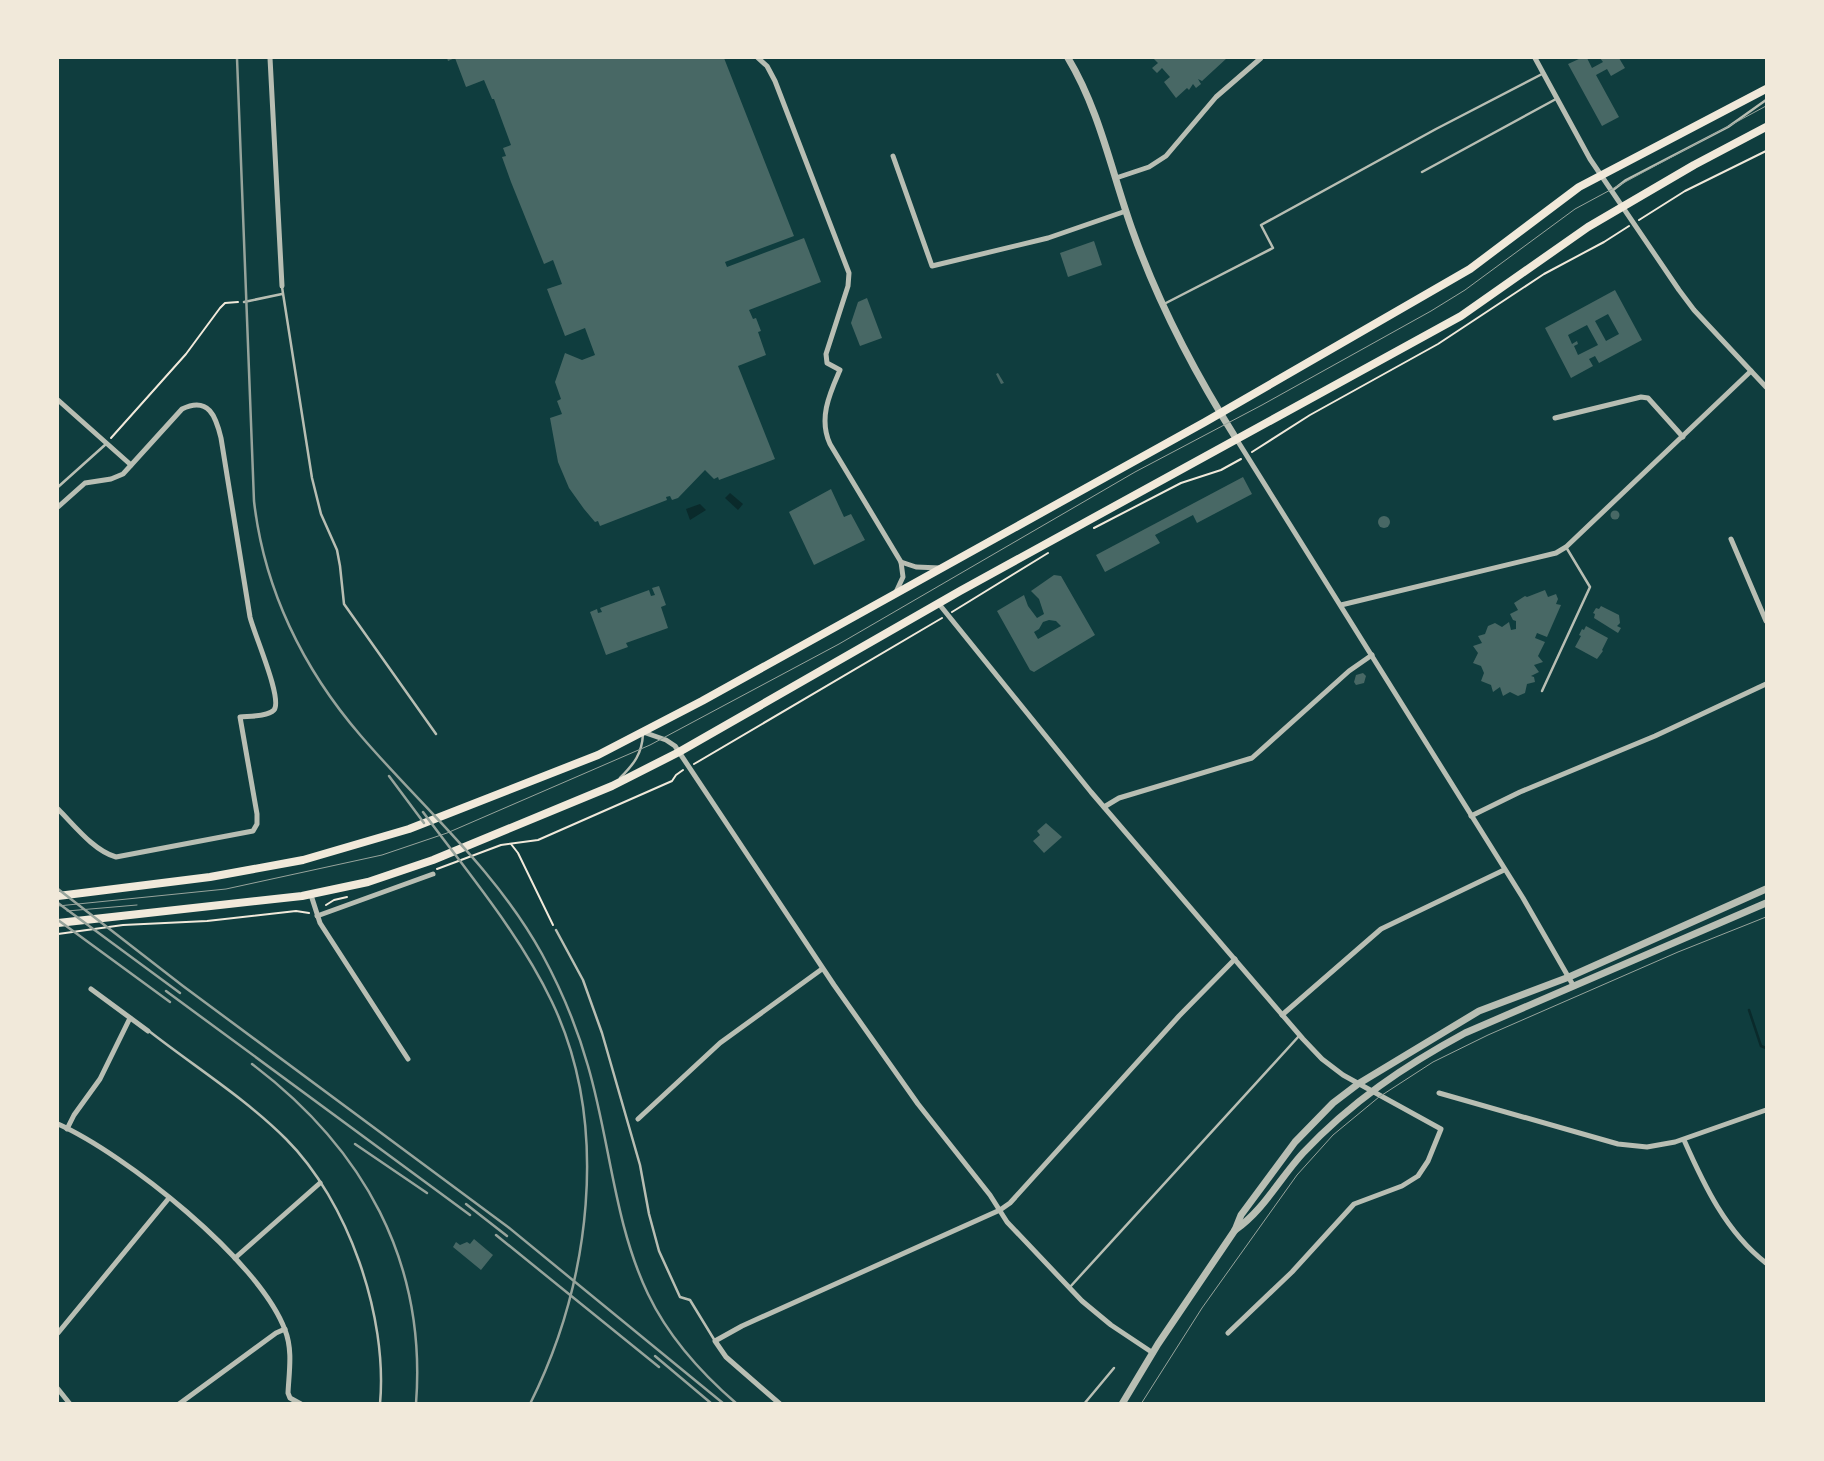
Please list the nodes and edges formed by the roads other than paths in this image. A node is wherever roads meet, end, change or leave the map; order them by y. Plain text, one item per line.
1 (270, 58) edge
2 (758, 58) edge
3 (1068, 58) edge
4 (1262, 58) edge
5 (1535, 58) edge
6 (1544, 74) junction
7 (1766, 89) edge
8 (1557, 98) junction
9 (1766, 100) edge
10 (1766, 127) edge
11 (893, 156) dead end
12 (1422, 172) dead end
13 (1601, 175) junction
14 (1116, 178) junction
15 (1612, 191) junction
16 (1623, 207) junction
17 (1126, 211) junction
18 (282, 286) joint
19 (282, 294) junction
20 (244, 302) road end
21 (1162, 304) junction
22 (1751, 371) junction
23 (1766, 387) edge
24 (58, 400) edge
25 (1220, 413) junction
26 (1556, 418) dead end
27 (1683, 437) junction
28 (1237, 440) junction
29 (106, 444) junction
30 (131, 466) junction
31 (58, 488) edge
32 (58, 507) edge
33 (1731, 539) dead end
34 (1566, 547) junction
35 (901, 562) junction
36 (942, 568) junction
37 (894, 594) junction
38 (939, 604) junction
39 (1341, 605) junction
40 (1766, 621) edge
41 (1372, 655) junction
42 (1766, 684) edge
43 (1542, 691) dead end
44 (643, 732) junction
45 (436, 734) dead end
46 (679, 752) junction
47 (612, 786) junction
48 (1104, 807) junction
49 (58, 809) edge
50 (1471, 816) junction
51 (1504, 870) junction
52 (433, 872) road end
53 (1766, 889) edge
54 (311, 895) junction
55 (58, 896) edge
56 (1766, 903) edge
57 (317, 916) junction
58 (58, 923) edge
59 (556, 930) road end
60 (1234, 959) junction
61 (822, 969) junction
62 (1569, 977) junction
63 (1573, 986) junction
64 (91, 989) dead end
65 (1282, 1015) junction
66 (130, 1018) junction
67 (148, 1030) joint
68 (1300, 1035) junction
69 (408, 1059) dead end
70 (1358, 1084) junction
71 (1370, 1091) junction
72 (1439, 1093) dead end
73 (1766, 1110) edge
74 (638, 1119) dead end
75 (58, 1124) edge
76 (67, 1128) junction
77 (1684, 1140) junction
78 (320, 1183) junction
79 (169, 1198) junction
80 (1000, 1210) junction
81 (1235, 1230) junction
82 (235, 1258) junction
83 (1766, 1262) edge
84 (1069, 1288) junction
85 (285, 1329) junction
86 (58, 1332) edge
87 (1228, 1333) dead end
88 (715, 1340) junction
89 (1153, 1353) junction
90 (1114, 1368) dead end
91 (58, 1389) edge
92 (70, 1404) edge
93 (179, 1404) edge
94 (301, 1404) edge
95 (380, 1404) edge
96 (780, 1404) edge
97 (1084, 1404) edge
98 (1122, 1404) edge

1 - 18 street
2 - 35 street
3 - 14 street
4 - 14 street
5 - 6 street
6 - 8 street
6 - 21 lane
7 - 13 main road
8 - 12 lane
8 - 13 street
9 - 15 lane
10 - 16 main road
11 - 17 street
13 - 15 street
13 - 25 main road
14 - 17 street
15 - 16 street
16 - 22 street
16 - 28 main road
17 - 21 street
18 - 19 lane
19 - 20 lane
19 - 45 lane
21 - 25 street
22 - 23 street
22 - 27 street
24 - 29 street
25 - 28 street
25 - 36 main road
26 - 27 street
27 - 34 street
28 - 38 main road
28 - 39 street
29 - 30 street
29 - 31 lane
30 - 32 street
30 - 49 street
33 - 40 street
34 - 39 street
34 - 43 lane
35 - 36 street
35 - 37 street
36 - 37 main road
37 - 44 main road
38 - 46 main road
38 - 48 street
39 - 41 street
41 - 48 street
41 - 50 street
42 - 50 street
44 - 46 street
44 - 47 lane
44 - 55 main road
46 - 47 main road
46 - 61 street
47 - 54 main road
48 - 60 street
50 - 51 street
51 - 62 street
51 - 65 street
52 - 57 street
53 - 62 street
54 - 57 street
54 - 58 main road
56 - 63 street
57 - 69 street
59 - 88 lane
60 - 65 street
60 - 80 street
61 - 74 street
61 - 80 street
62 - 63 street
62 - 70 street
63 - 71 street
64 - 66 street
65 - 68 street
66 - 67 street
66 - 76 street
67 - 78 lane
68 - 70 street
68 - 84 lane
70 - 71 street
70 - 81 street
71 - 81 street
71 - 87 street
72 - 77 street
73 - 77 street
75 - 76 street
76 - 79 street
77 - 83 street
78 - 82 street
78 - 95 lane
79 - 82 street
79 - 86 street
80 - 84 street
80 - 88 street
81 - 89 street
82 - 85 street
84 - 89 street
85 - 93 street
85 - 94 street
88 - 96 street
89 - 98 street
90 - 97 lane
91 - 92 street

